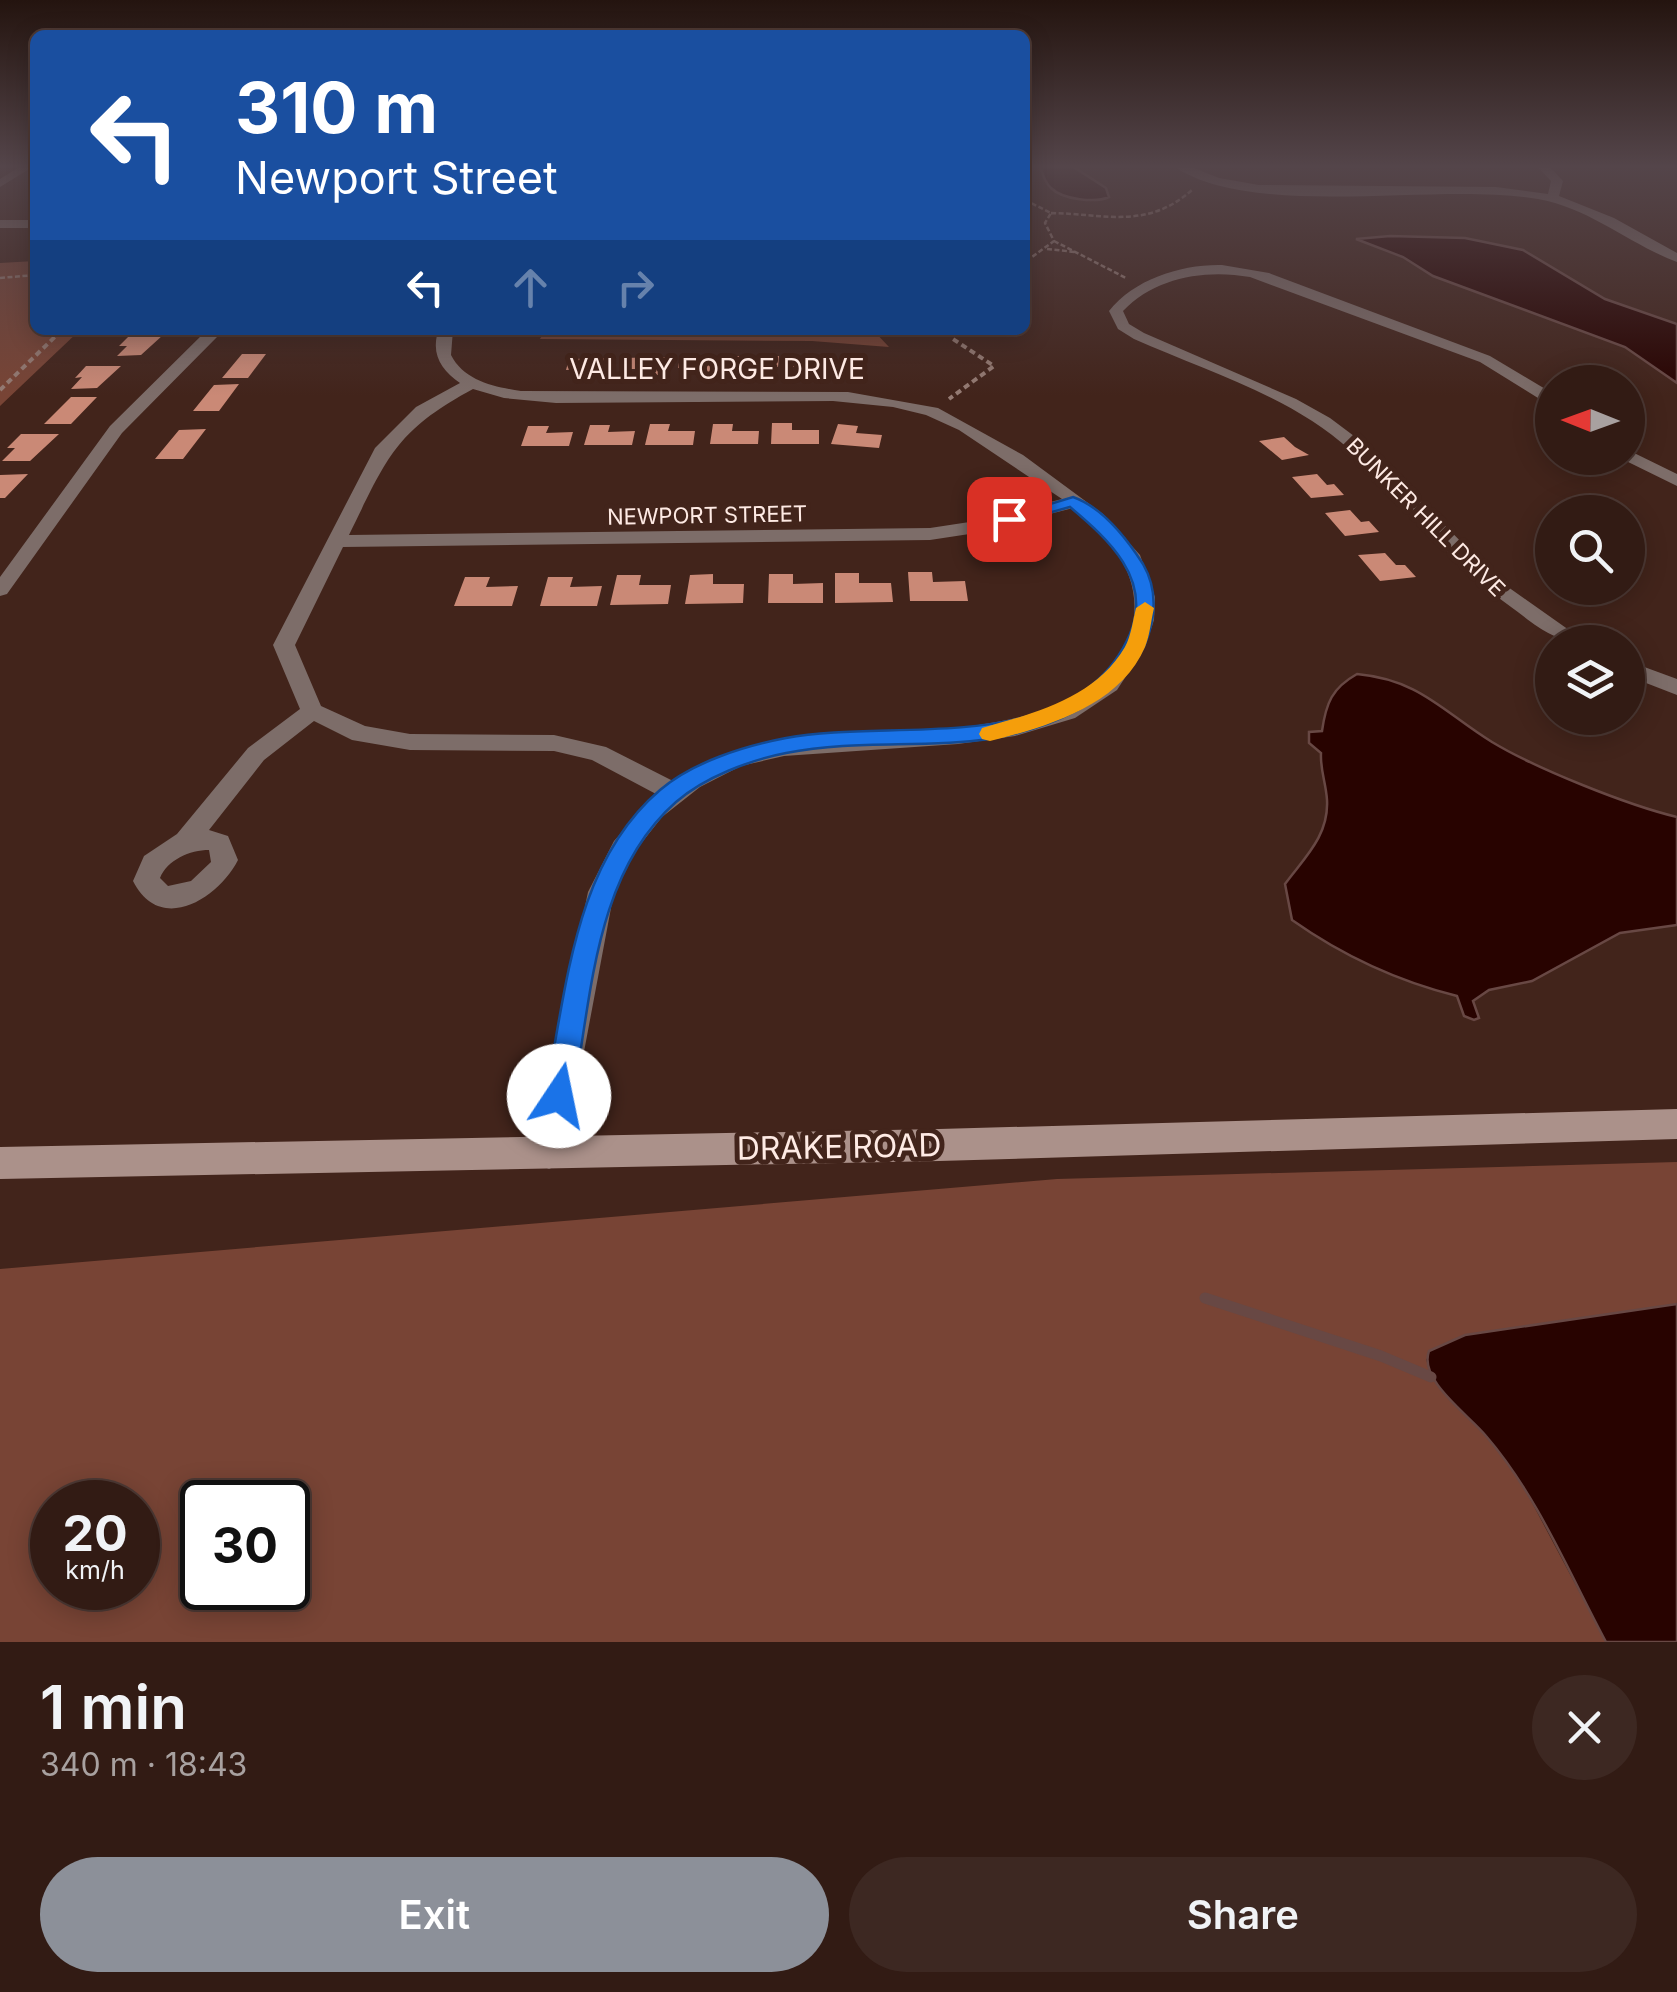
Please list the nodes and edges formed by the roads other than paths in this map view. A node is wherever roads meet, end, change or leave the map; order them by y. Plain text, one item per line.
1 (1652, 243) edge
2 (1677, 258) edge
3 (211, 335) edge
4 (446, 335) edge
5 (472, 383) junction
6 (1535, 390) edge
7 (1645, 464) edge
8 (1677, 481) edge
9 (1073, 502) junction
10 (338, 541) junction
11 (0, 590) edge
12 (1547, 625) edge
13 (1645, 674) edge
14 (1677, 686) edge
15 (312, 711) junction
16 (672, 792) junction
17 (186, 841) dead end
18 (1677, 1124) edge
19 (549, 1153) junction
20 (0, 1163) edge

1 - 2 street
3 - 11 street
4 - 5 street
5 - 9 street, VALLEY FORGE DRIVE
5 - 10 street
6 - 12 street, BUNKER HILL DRIVE
7 - 8 street
9 - 10 street, NEWPORT STREET
9 - 16 street, VALLEY FORGE DRIVE
10 - 15 street
13 - 14 street
15 - 16 street
15 - 17 street
16 - 19 street, VALLEY FORGE DRIVE
18 - 19 street, DRAKE ROAD
19 - 20 street, DRAKE ROAD

